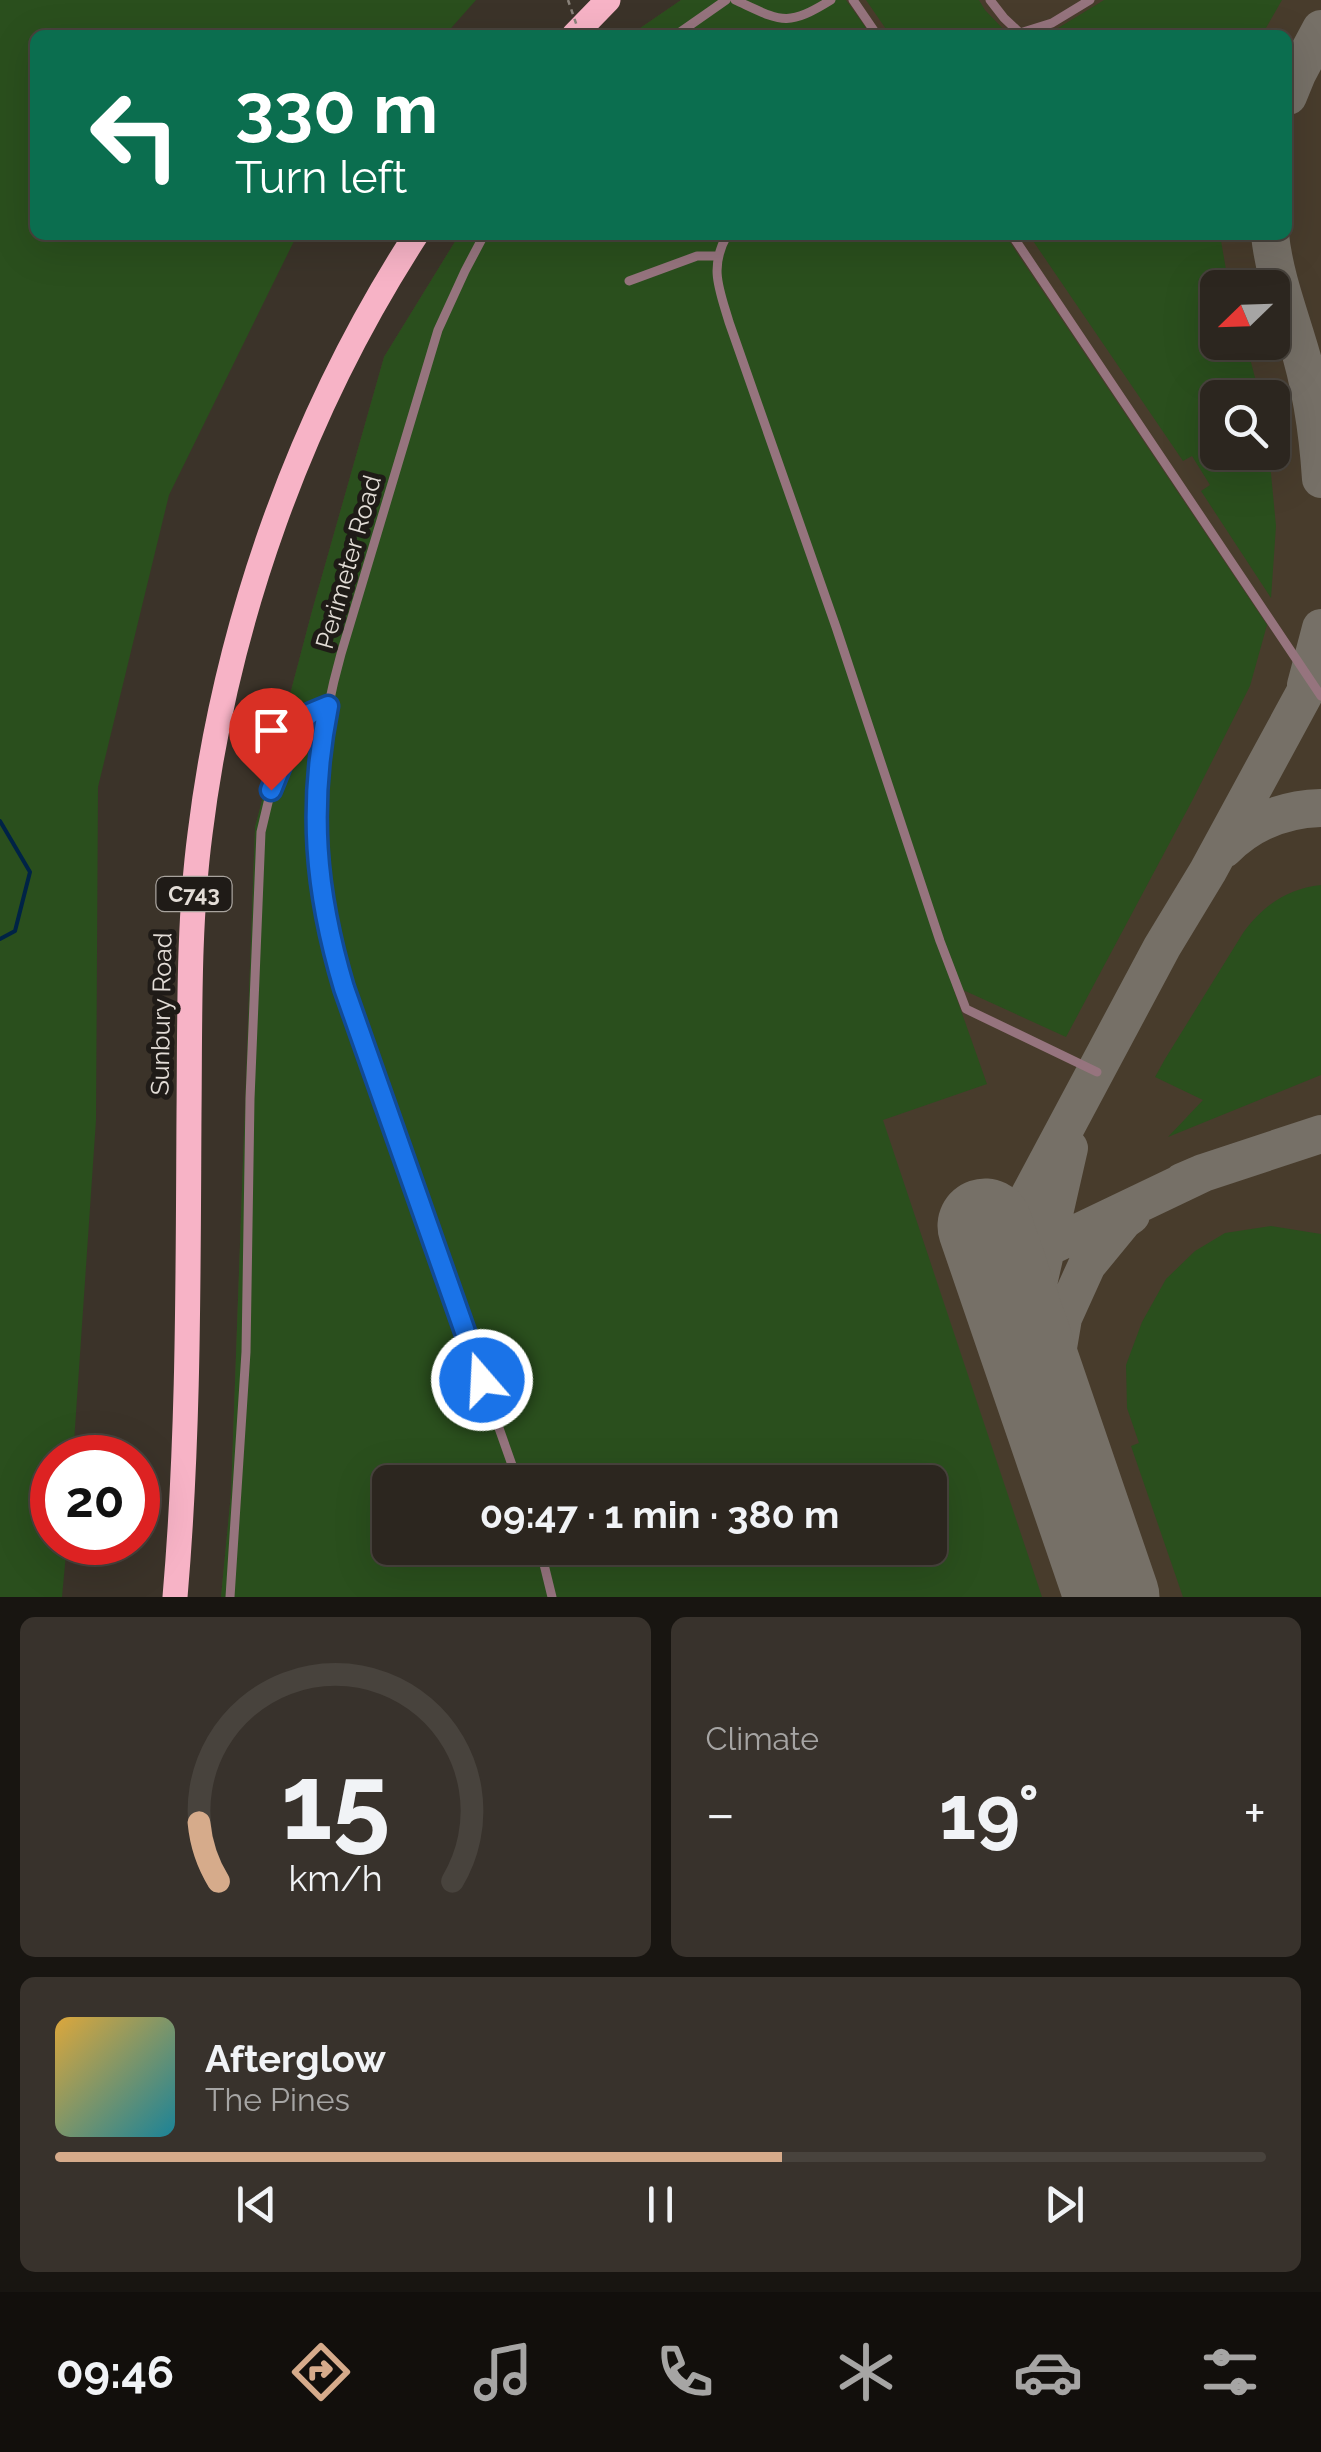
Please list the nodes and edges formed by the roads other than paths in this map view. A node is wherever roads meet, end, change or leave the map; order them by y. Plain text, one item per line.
1 (589, 0) edge
2 (608, 0) edge
3 (726, 0) edge
4 (735, 0) edge
5 (831, 0) edge
6 (854, 0) edge
7 (990, 0) edge
8 (1090, 0) edge
9 (561, 30) edge
10 (581, 30) edge
11 (683, 30) edge
12 (874, 30) edge
13 (1018, 30) edge
14 (1033, 30) edge
15 (397, 240) edge
16 (413, 240) edge
17 (481, 240) edge
18 (725, 240) edge
19 (1015, 240) edge
20 (718, 256) junction
21 (630, 281) dead end
22 (1321, 696) edge
23 (328, 706) junction
24 (1097, 1072) dead end
25 (512, 1465) edge
26 (544, 1565) edge
27 (160, 1597) edge
28 (176, 1597) edge
29 (230, 1597) edge
30 (552, 1597) edge

1 - 9 main road
2 - 10 main road
3 - 11 lane
4 - 5 lane
6 - 12 lane
7 - 13 lane
8 - 14 lane
15 - 27 main road, Sunbury Road / C743
16 - 28 main road, Sunbury Road / C743
17 - 23 lane, Perimeter Road
18 - 20 lane
19 - 22 lane
20 - 21 lane
20 - 24 lane
23 - 25 lane, Perimeter Road
23 - 29 lane
26 - 30 lane

